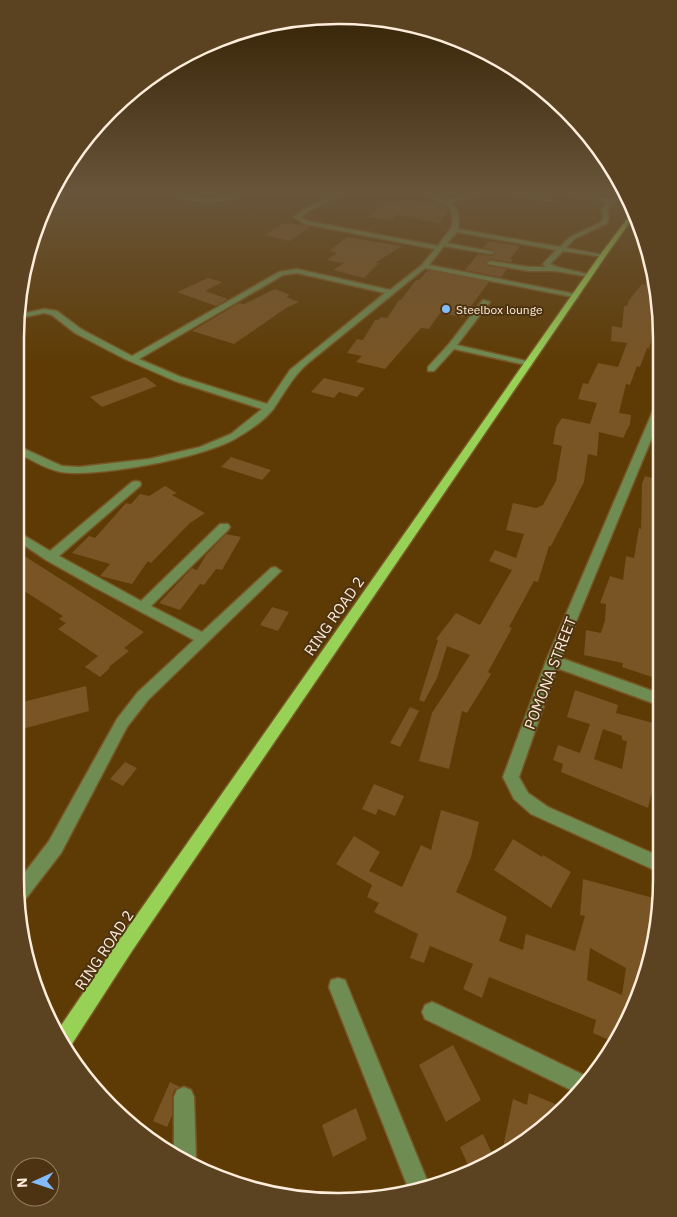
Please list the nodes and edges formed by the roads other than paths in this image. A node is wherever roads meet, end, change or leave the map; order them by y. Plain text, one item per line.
1 (435, 252) edge
2 (557, 252) edge
3 (580, 252) edge
4 (605, 252) edge
5 (602, 256) junction
6 (490, 263) dead end
7 (424, 266) junction
8 (555, 269) junction
9 (589, 276) junction
10 (390, 292) junction
11 (575, 296) junction
12 (486, 302) dead end
13 (24, 315) edge
14 (452, 346) junction
15 (133, 360) junction
16 (528, 364) junction
17 (431, 369) dead end
18 (269, 408) junction
19 (653, 423) edge
20 (24, 452) edge
21 (136, 484) dead end
22 (224, 527) dead end
23 (24, 541) edge
24 (50, 557) junction
25 (275, 571) dead end
26 (142, 607) junction
27 (204, 639) junction
28 (553, 661) junction
29 (653, 697) edge
30 (653, 861) edge
31 (24, 887) edge
32 (338, 987) dead end
33 (432, 1012) dead end
34 (66, 1036) edge
35 (578, 1083) edge
36 (184, 1097) dead end
37 (185, 1153) edge
38 (418, 1183) edge

1 - 7 street
2 - 8 street
3 - 5 street
4 - 5 main road, RING ROAD 2
5 - 9 main road, RING ROAD 2
6 - 8 street
7 - 10 street
7 - 11 street
8 - 9 street
9 - 11 main road, RING ROAD 2
10 - 15 street
10 - 18 street
11 - 16 main road, RING ROAD 2
12 - 14 street
13 - 15 street
14 - 16 street
14 - 17 street
15 - 18 street
16 - 34 main road, RING ROAD 2
18 - 20 street
19 - 28 street, POMONA STREET
21 - 24 street
22 - 26 street
23 - 24 street
24 - 26 street
25 - 27 street
26 - 27 street
27 - 31 street
28 - 29 street
28 - 30 street, POMONA STREET
32 - 38 street
33 - 35 street
36 - 37 street

